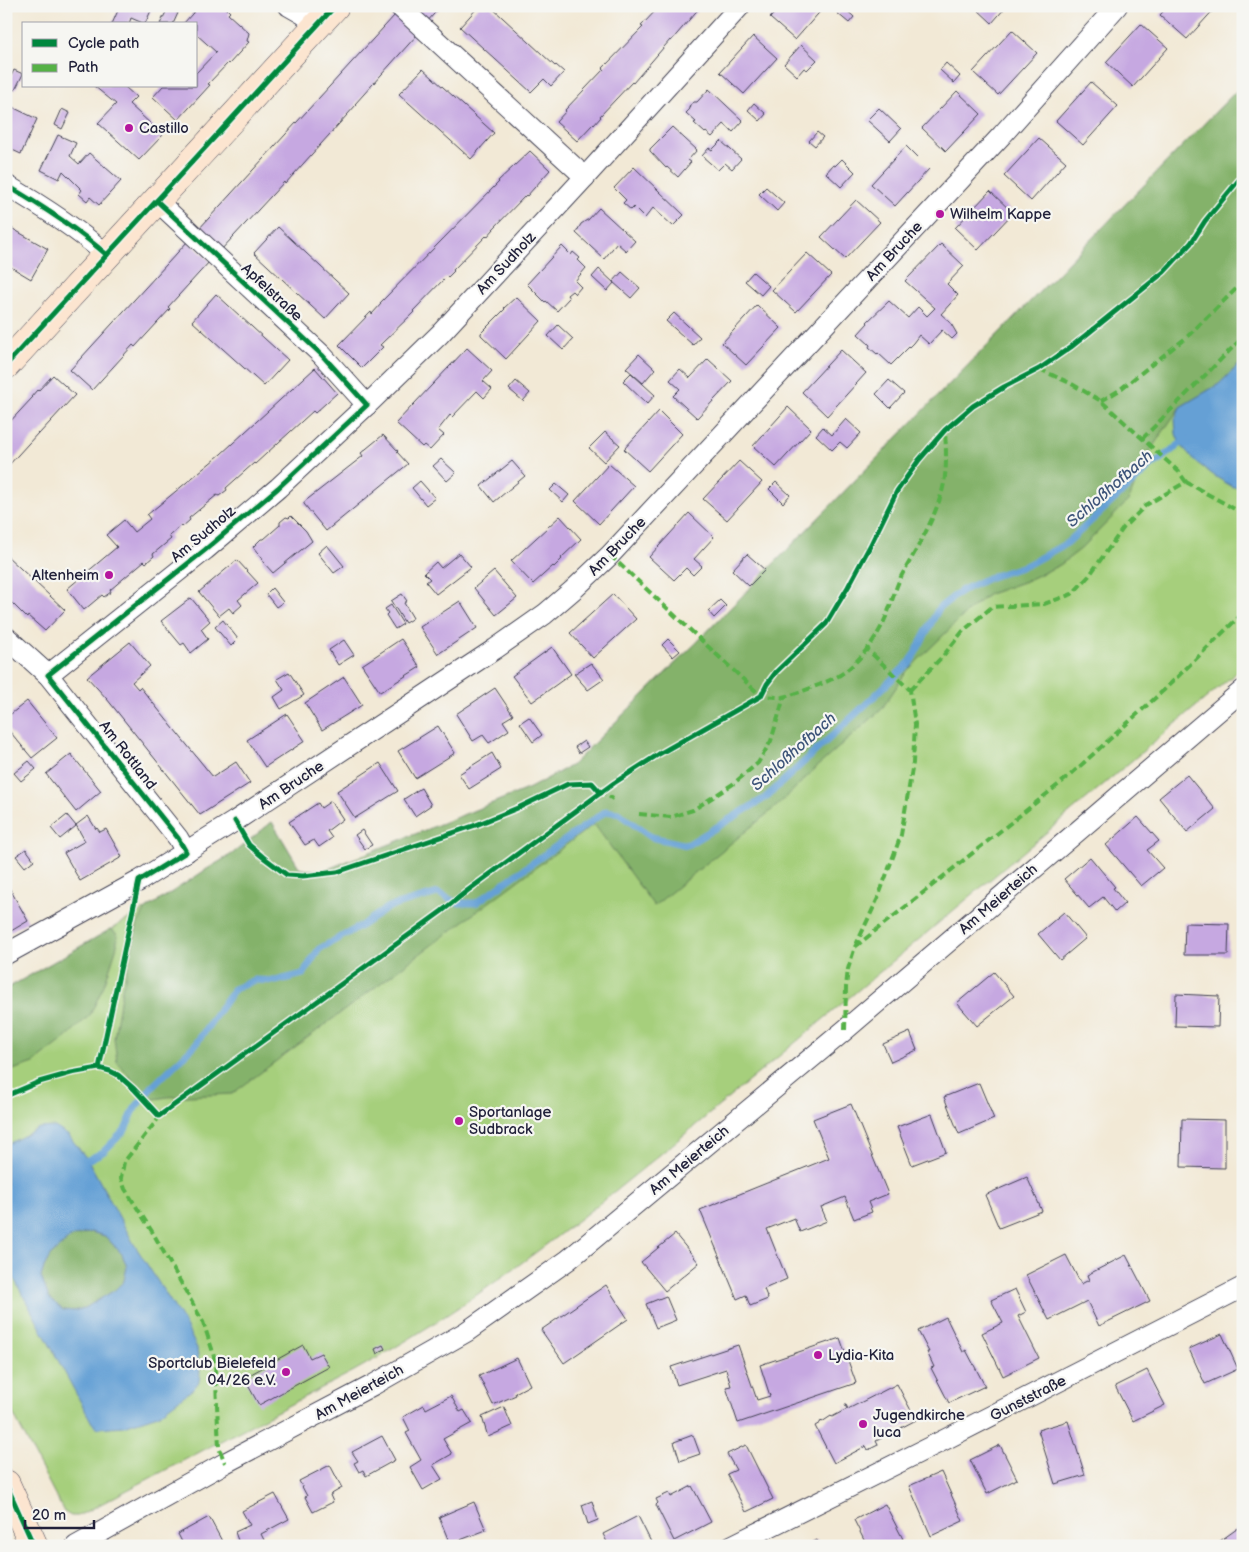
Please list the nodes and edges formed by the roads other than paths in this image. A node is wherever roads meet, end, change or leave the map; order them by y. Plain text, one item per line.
1 (288, 6) edge
2 (399, 6) edge
3 (740, 6) edge
4 (1117, 6) edge
5 (326, 16) edge
6 (585, 177) junction
7 (6, 185) edge
8 (157, 201) junction
9 (107, 255) junction
10 (6, 365) edge
11 (367, 405) junction
12 (6, 637) edge
13 (48, 675) junction
14 (1239, 700) edge
15 (186, 852) junction
16 (6, 954) edge
17 (1243, 1288) edge
18 (6, 1484) edge
19 (34, 1546) edge
20 (76, 1546) edge
21 (731, 1546) edge

1 - 5 street
2 - 6 street
3 - 6 street, Am Sudholz
4 - 15 street, Am Bruche
5 - 8 street
6 - 11 street, Am Sudholz
7 - 9 street
8 - 9 street
8 - 11 street, Apfelstraße
9 - 10 street
11 - 13 street, Am Sudholz
12 - 13 street, Am Rottland
13 - 15 street, Am Rottland
14 - 20 street, Am Meierteich
15 - 16 street, Am Bruche
17 - 21 street, Gunststraße
18 - 19 street

